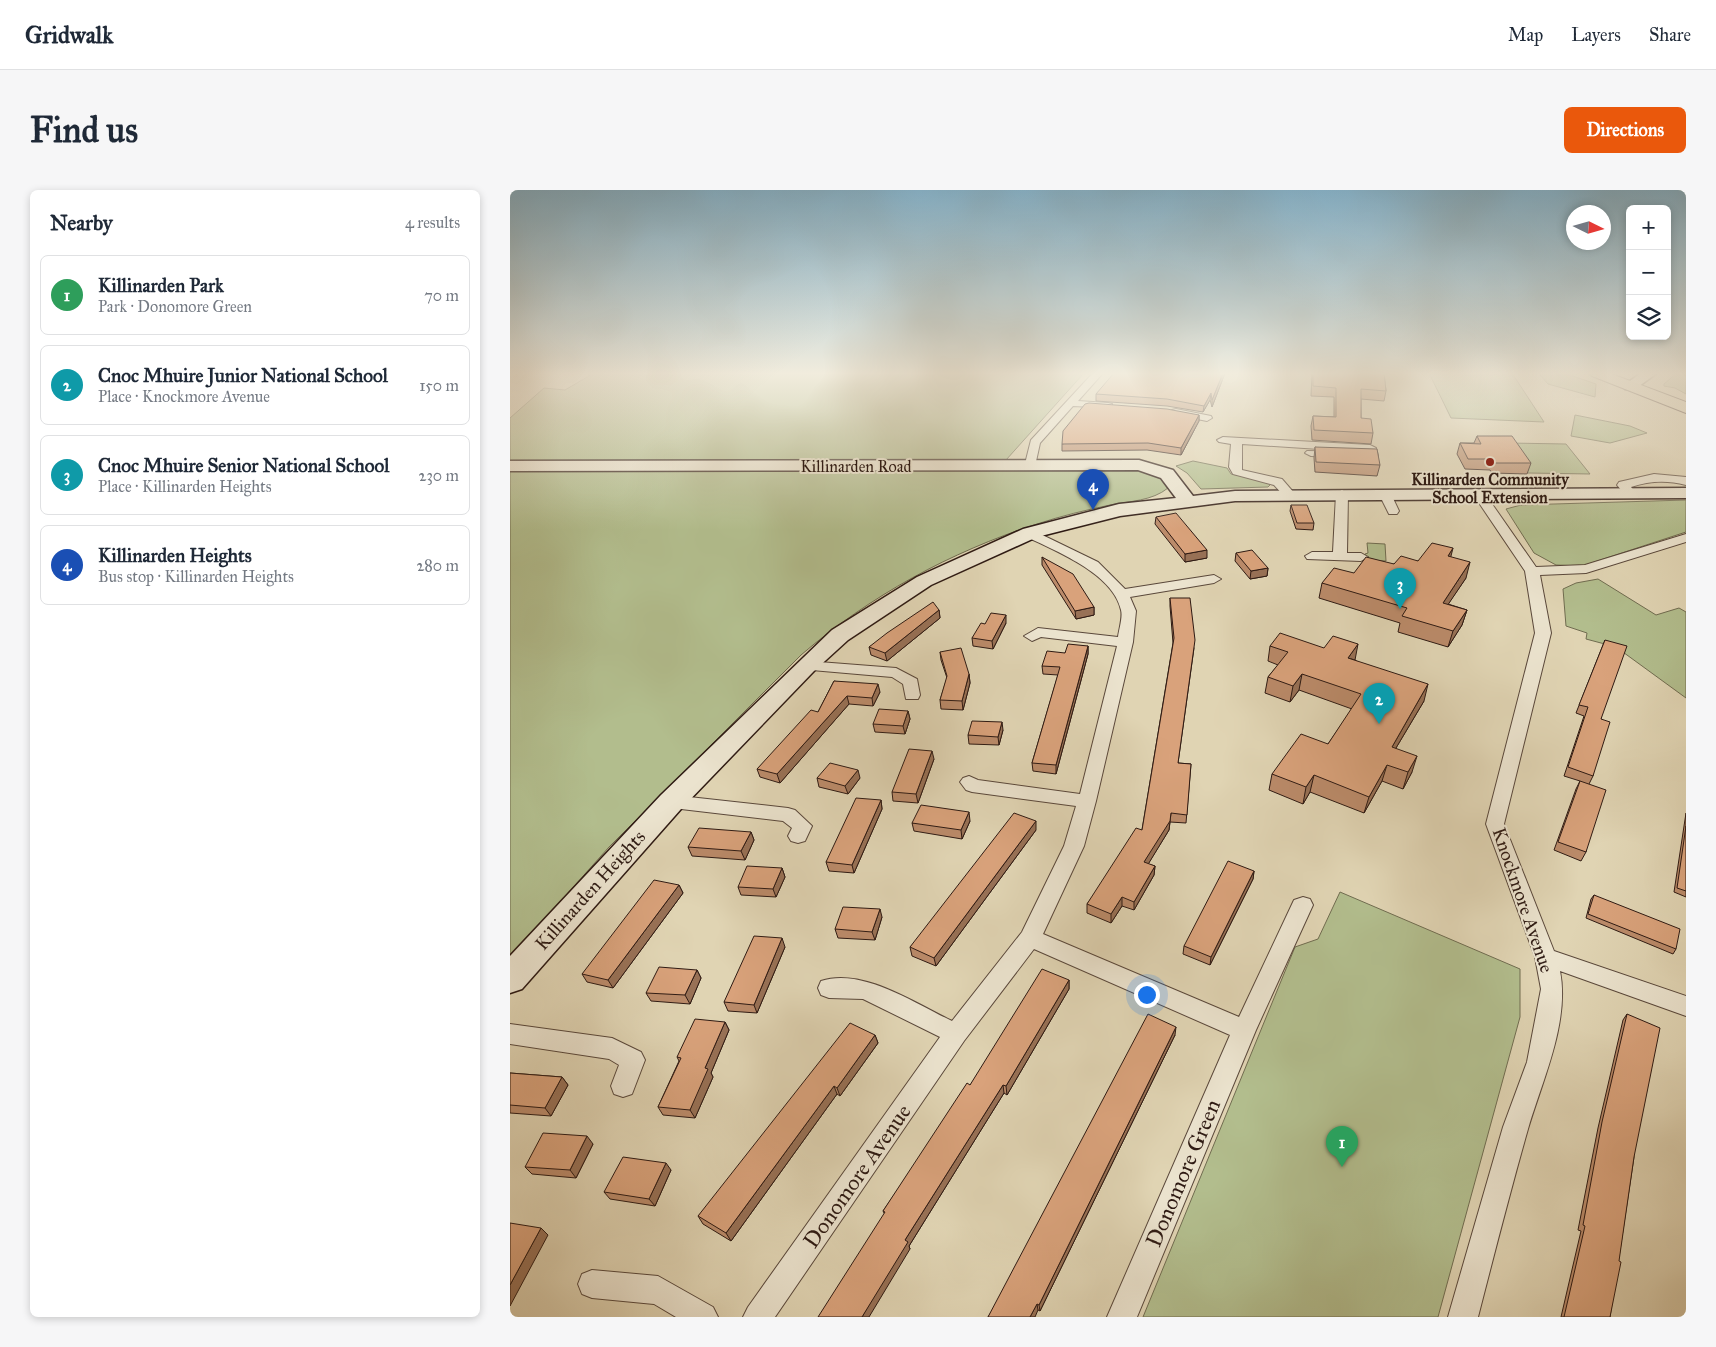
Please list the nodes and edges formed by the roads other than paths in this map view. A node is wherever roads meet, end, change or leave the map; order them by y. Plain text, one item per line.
1 (1050, 426) edge
2 (1222, 440) dead end
3 (1237, 441) junction
4 (1311, 453) dead end
5 (1031, 464) junction
6 (510, 466) edge
7 (1686, 481) edge
8 (1630, 493) junction
9 (1289, 494) junction
10 (1342, 494) junction
11 (1385, 494) junction
12 (1479, 494) junction
13 (1686, 494) edge
14 (1187, 500) junction
15 (1393, 510) dead end
16 (1030, 533) junction
17 (1686, 538) edge
18 (1312, 556) dead end
19 (1340, 556) junction
20 (1361, 556) dead end
21 (1532, 572) junction
22 (1214, 579) dead end
23 (1122, 594) junction
24 (1032, 636) dead end
25 (1125, 642) junction
26 (806, 666) junction
27 (912, 695) dead end
28 (969, 782) dead end
29 (1087, 801) junction
30 (670, 802) junction
31 (798, 836) dead end
32 (1303, 905) dead end
33 (1030, 938) junction
34 (1546, 957) junction
35 (510, 979) edge
36 (829, 988) dead end
37 (1686, 1006) edge
38 (1244, 1030) junction
39 (510, 1034) edge
40 (956, 1034) junction
41 (623, 1086) dead end
42 (592, 1284) dead end
43 (703, 1317) edge
44 (758, 1317) edge
45 (1122, 1317) edge
46 (1463, 1317) edge

1 - 5 street
2 - 3 street
3 - 4 street
3 - 9 street
5 - 6 street, Killinarden Road
5 - 14 street, Killinarden Road
7 - 8 street
8 - 12 street, Killinarden Heights
8 - 13 street, Killinarden Heights
9 - 10 street, Killinarden Heights
9 - 14 street, Killinarden Heights
10 - 11 street, Killinarden Heights
10 - 19 street
11 - 12 street, Killinarden Heights
11 - 15 street
12 - 21 street, Knockmore Avenue
14 - 16 street, Killinarden Heights
16 - 23 street
16 - 26 street, Killinarden Heights
17 - 21 street
18 - 19 street
19 - 20 street
21 - 34 street, Knockmore Avenue
22 - 23 street
23 - 25 street, Donomore Avenue
24 - 25 street
25 - 29 street, Donomore Avenue
26 - 27 street
26 - 30 street, Killinarden Heights
28 - 29 street
29 - 33 street, Donomore Avenue
30 - 31 street
30 - 35 street, Killinarden Heights
32 - 38 street, Donomore Green
33 - 38 street
33 - 40 street, Donomore Avenue
34 - 37 street
34 - 46 street, Knockmore Avenue
36 - 40 street
38 - 45 street, Donomore Green
39 - 41 street
40 - 44 street, Donomore Avenue
42 - 43 street

